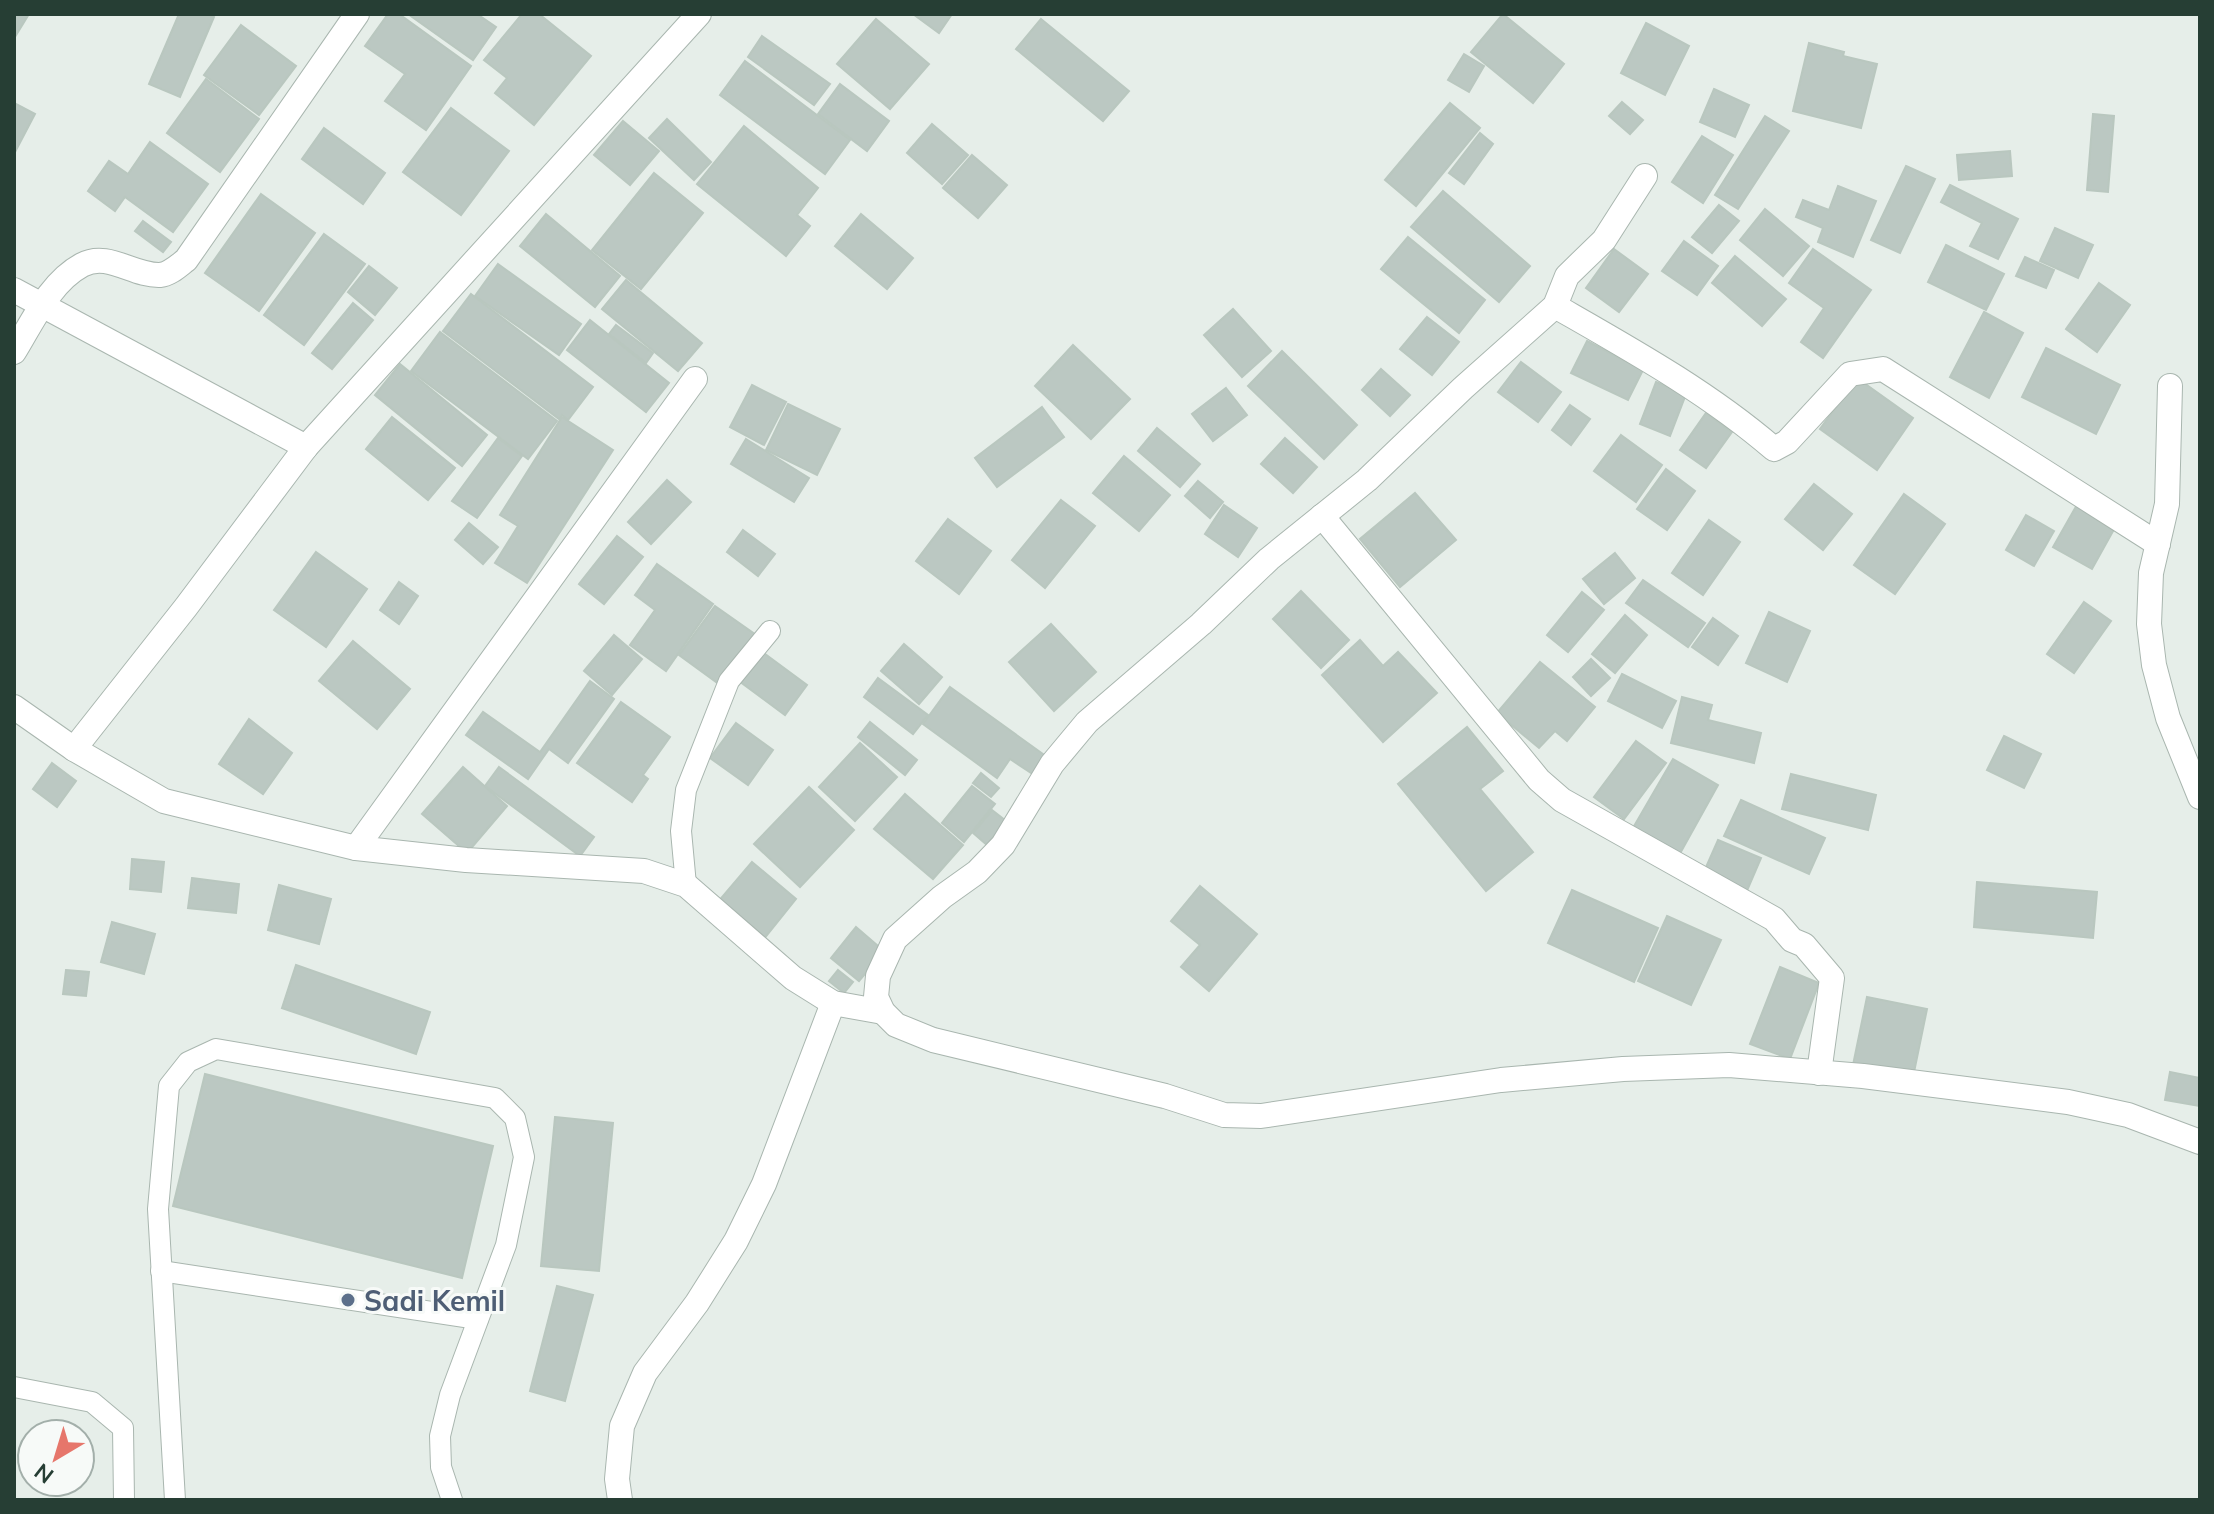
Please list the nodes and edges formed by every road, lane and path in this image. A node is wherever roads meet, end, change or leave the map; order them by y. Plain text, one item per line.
1 (357, 14) edge
2 (699, 14) edge
3 (1645, 176) dead end
4 (14, 290) edge
5 (42, 306) junction
6 (1555, 306) junction
7 (14, 352) edge
8 (695, 379) dead end
9 (2170, 386) dead end
10 (306, 447) junction
11 (1322, 516) junction
12 (2158, 544) junction
13 (770, 631) dead end
14 (14, 707) edge
15 (74, 749) junction
16 (2200, 797) edge
17 (356, 848) junction
18 (686, 885) junction
19 (833, 1003) junction
20 (883, 1012) junction
21 (1819, 1073) junction
22 (2200, 1142) edge
23 (161, 1271) junction
24 (478, 1319) junction
25 (14, 1387) edge
26 (124, 1500) edge
27 (175, 1500) edge
28 (452, 1500) edge
29 (620, 1500) edge

1 - 5 street
2 - 10 street
3 - 6 street
4 - 5 street
5 - 7 street
5 - 10 street
6 - 11 street
6 - 12 street
8 - 17 street
9 - 12 street
10 - 15 street
11 - 20 street
11 - 21 street
12 - 16 street
13 - 18 lane
14 - 15 street
15 - 17 street
17 - 18 street
18 - 19 street
19 - 20 street
19 - 29 street
20 - 21 street
21 - 22 street
23 - 24 lane
23 - 24 lane
23 - 27 lane
24 - 28 lane
25 - 26 lane

